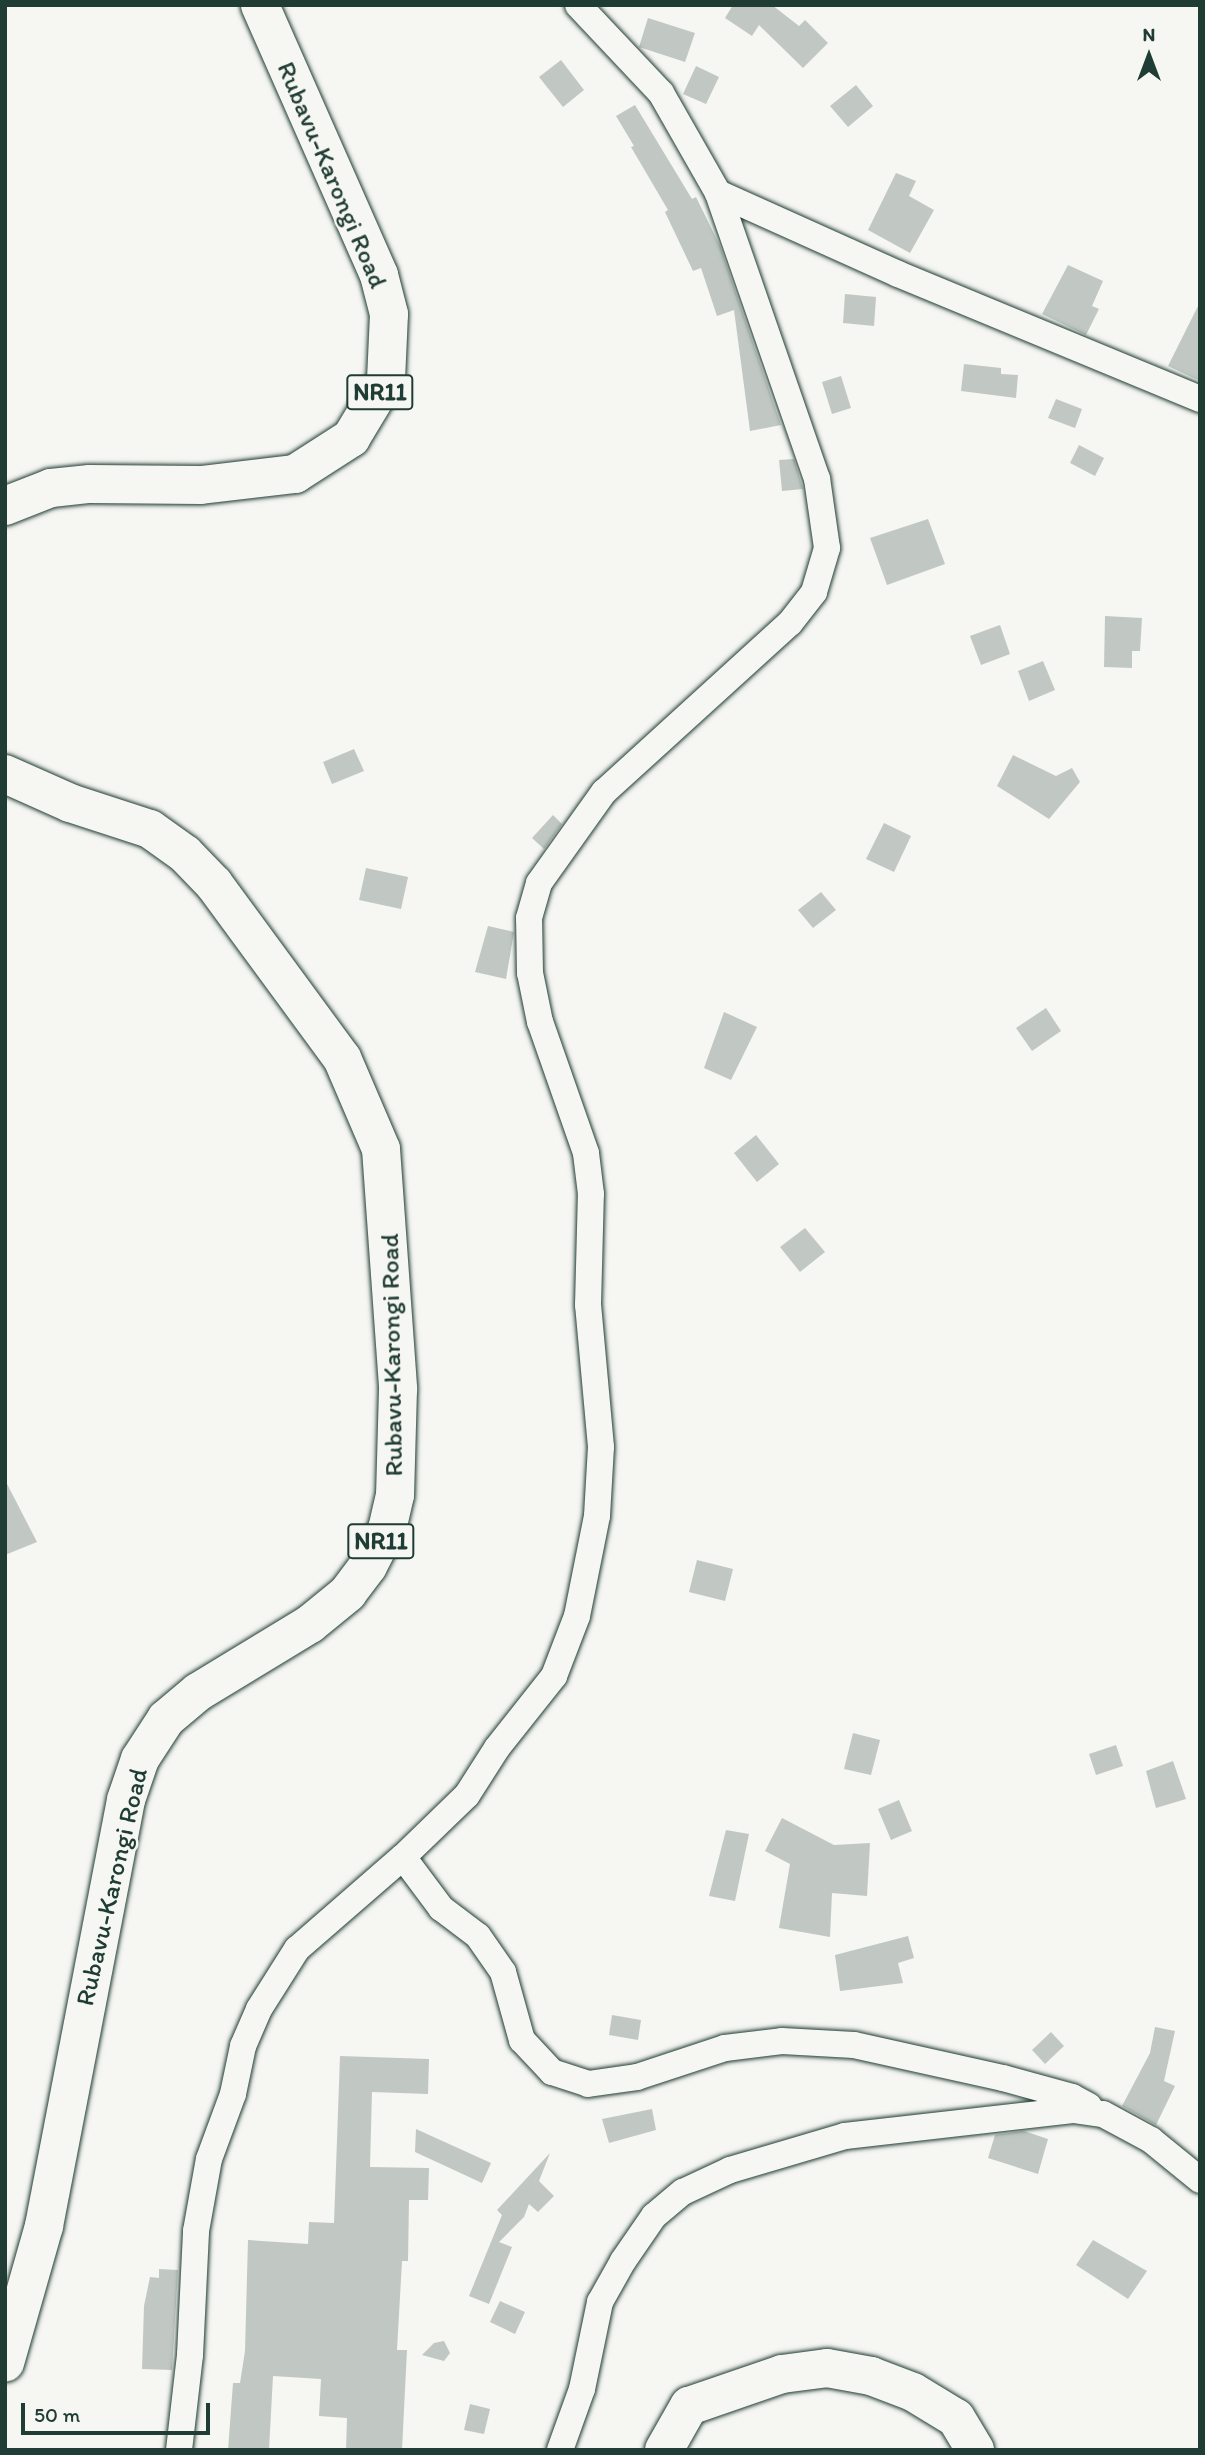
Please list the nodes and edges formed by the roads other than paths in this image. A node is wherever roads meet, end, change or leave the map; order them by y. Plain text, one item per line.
1 (260, 5) edge
2 (578, 5) edge
3 (718, 193) junction
4 (1200, 399) edge
5 (5, 506) edge
6 (5, 774) edge
7 (403, 1857) junction
8 (1103, 2114) junction
9 (1200, 2180) edge
10 (5, 2363) edge
11 (179, 2450) edge
12 (560, 2450) edge
13 (664, 2450) edge
14 (975, 2450) edge

1 - 5 main road, Rubavu-Karongi Road / NR11
2 - 3 street
3 - 4 street
3 - 7 street
6 - 10 main road, Rubavu-Karongi Road / NR11
7 - 8 street
7 - 11 street
8 - 9 street
8 - 12 street
13 - 14 main road

